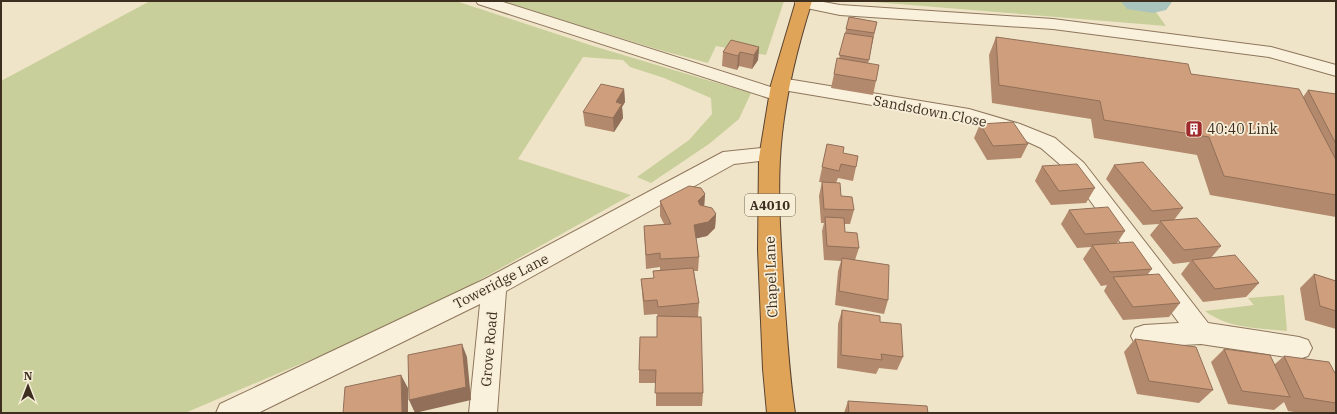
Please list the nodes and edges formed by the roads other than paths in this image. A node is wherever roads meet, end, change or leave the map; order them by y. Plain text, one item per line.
1 (484, 1) edge
2 (803, 2) edge
3 (1336, 71) edge
4 (780, 89) junction
5 (770, 154) junction
6 (494, 286) junction
7 (1202, 333) junction
8 (1144, 336) dead end
9 (1299, 348) dead end
10 (230, 413) edge
11 (483, 413) edge
12 (781, 413) edge

1 - 4 street, Sandsdown Close
2 - 3 street
2 - 4 highway, Chapel Lane / A4010
4 - 5 highway, Chapel Lane / A4010
4 - 7 street, Sandsdown Close
5 - 6 street, Toweridge Lane
5 - 12 highway, Chapel Lane / A4010
6 - 10 street, Toweridge Lane
6 - 11 street, Grove Road
7 - 8 street
7 - 9 street

